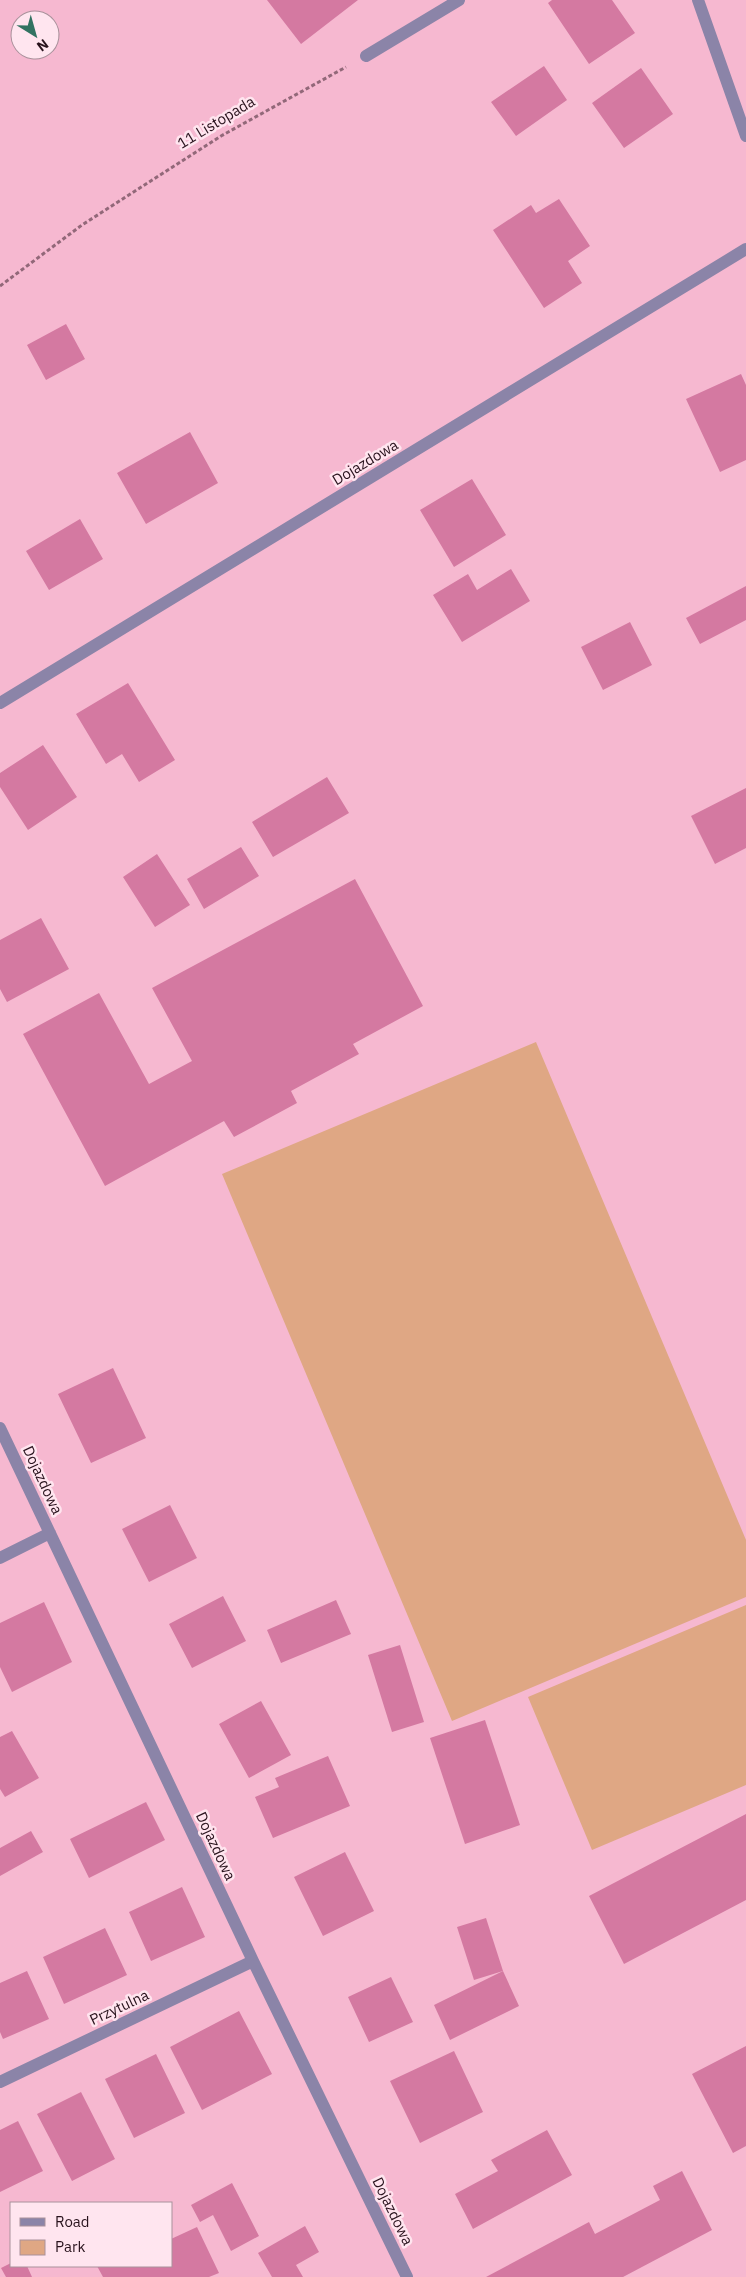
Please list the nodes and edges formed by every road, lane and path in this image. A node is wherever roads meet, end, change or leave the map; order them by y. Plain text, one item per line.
1 (459, 0) edge
2 (698, 0) edge
3 (366, 56) joint
4 (746, 136) edge
5 (746, 249) edge
6 (0, 286) edge
7 (0, 703) edge
8 (0, 1428) edge
9 (50, 1533) junction
10 (0, 1558) edge
11 (252, 1961) junction
12 (0, 2082) edge
13 (407, 2277) edge

1 - 3 street
2 - 4 street
3 - 6 path, 11 Listopada
5 - 7 street, Dojazdowa
8 - 9 street, Dojazdowa
9 - 10 street
9 - 11 street, Dojazdowa
11 - 12 street, Przytulna
11 - 13 street, Dojazdowa

